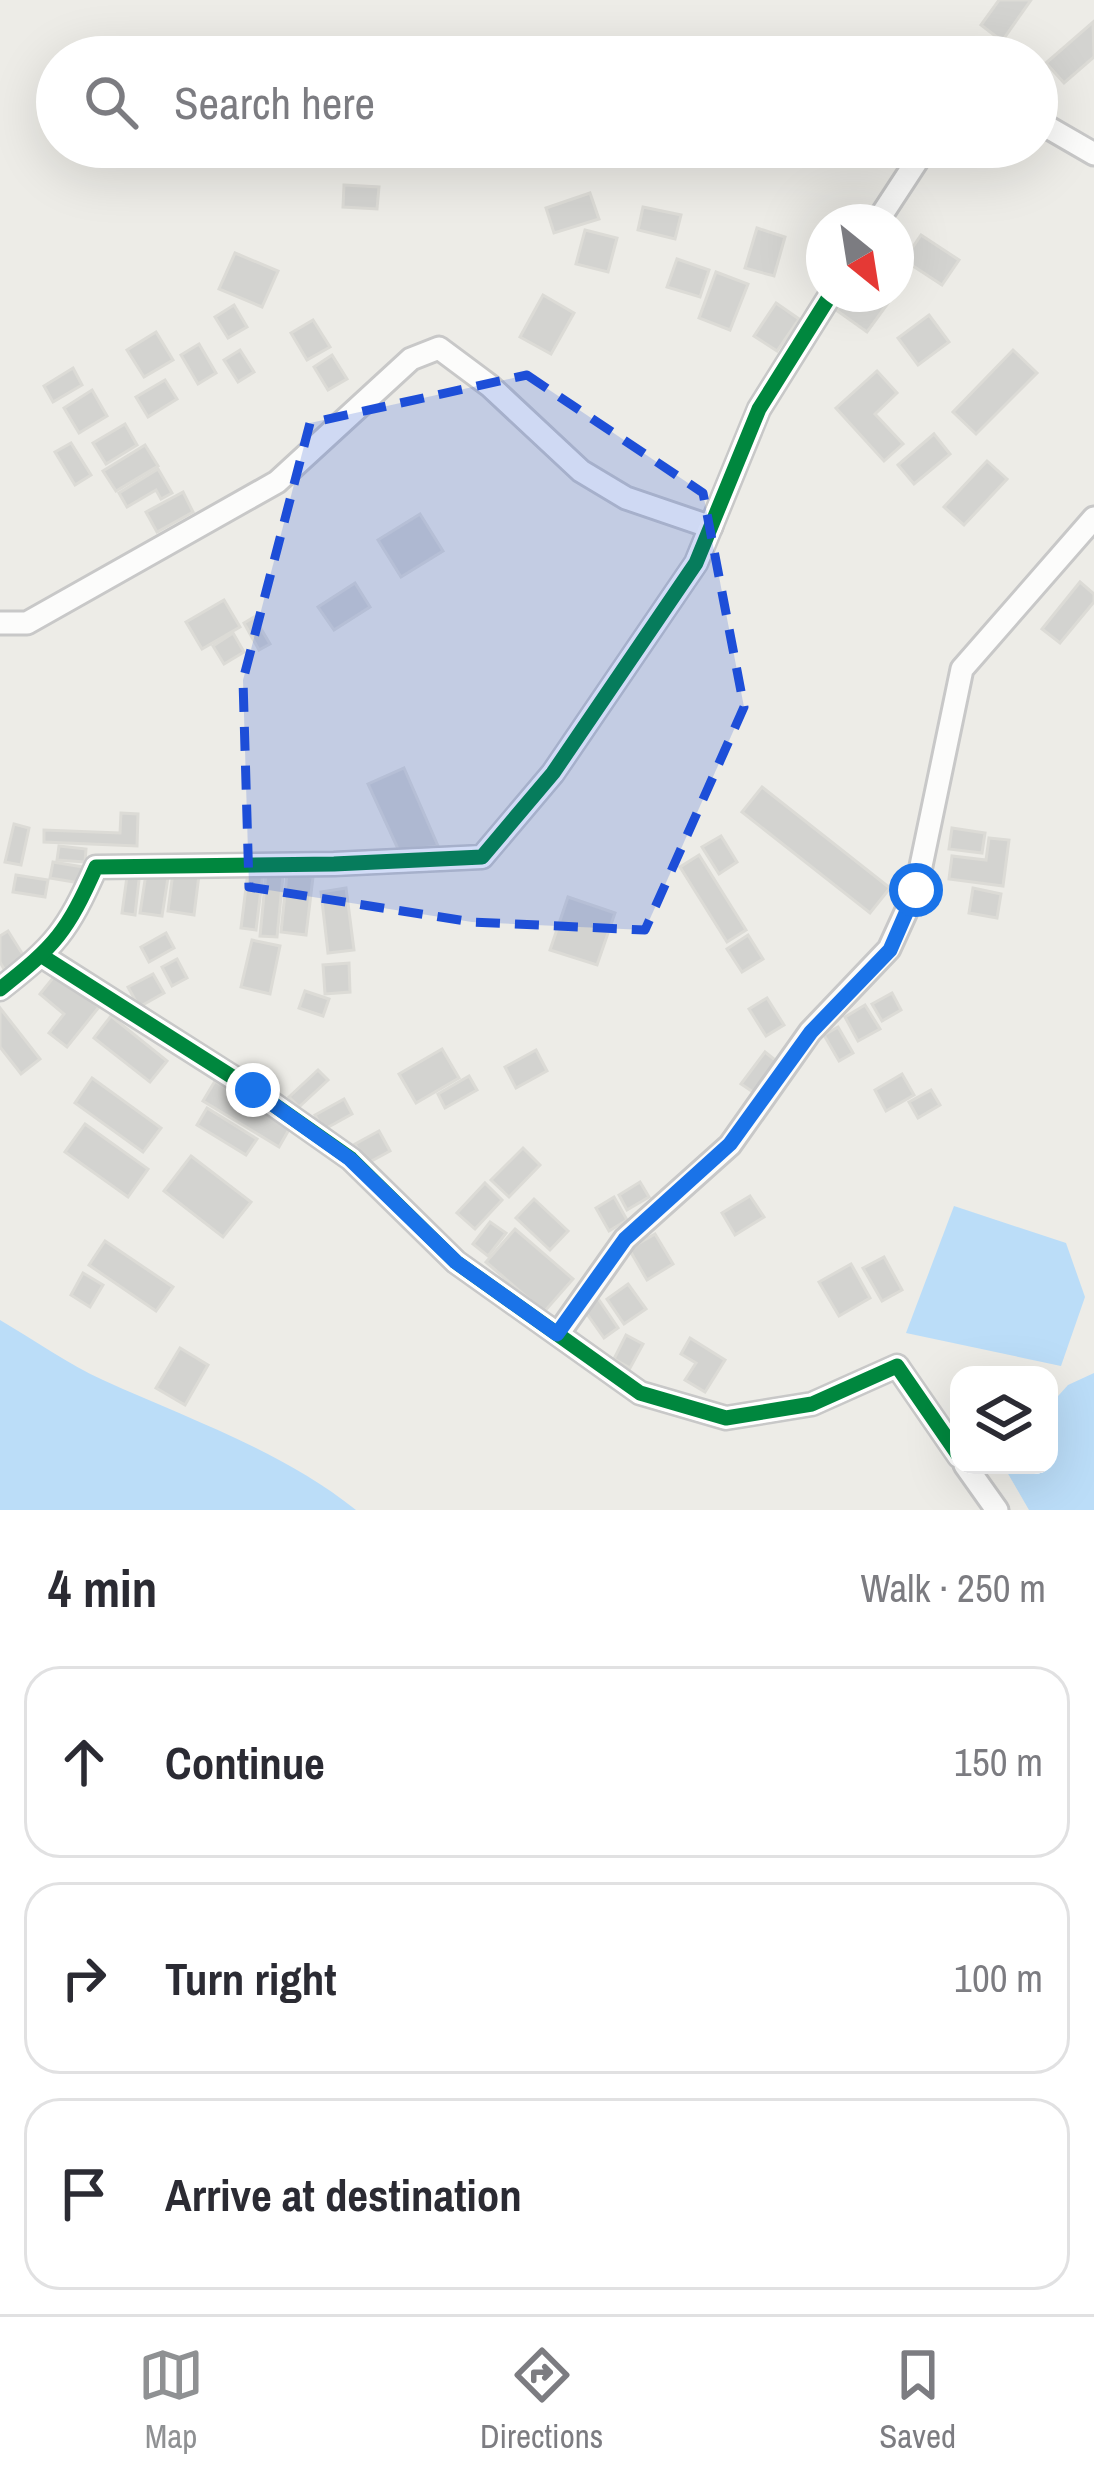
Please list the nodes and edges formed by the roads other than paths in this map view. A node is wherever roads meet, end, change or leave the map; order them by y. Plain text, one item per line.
1 (1058, 133) edge
2 (1094, 154) edge
3 (912, 168) edge
4 (889, 204) edge
5 (820, 312) edge
6 (1094, 518) edge
7 (711, 527) junction
8 (0, 622) edge
9 (42, 956) junction
10 (0, 989) edge
11 (557, 1334) junction
12 (950, 1443) edge
13 (971, 1474) edge
14 (997, 1510) edge

1 - 2 street
3 - 4 street
5 - 7 street
6 - 11 street
7 - 8 street
7 - 9 street
9 - 10 street
9 - 11 street
11 - 12 street
13 - 14 street

